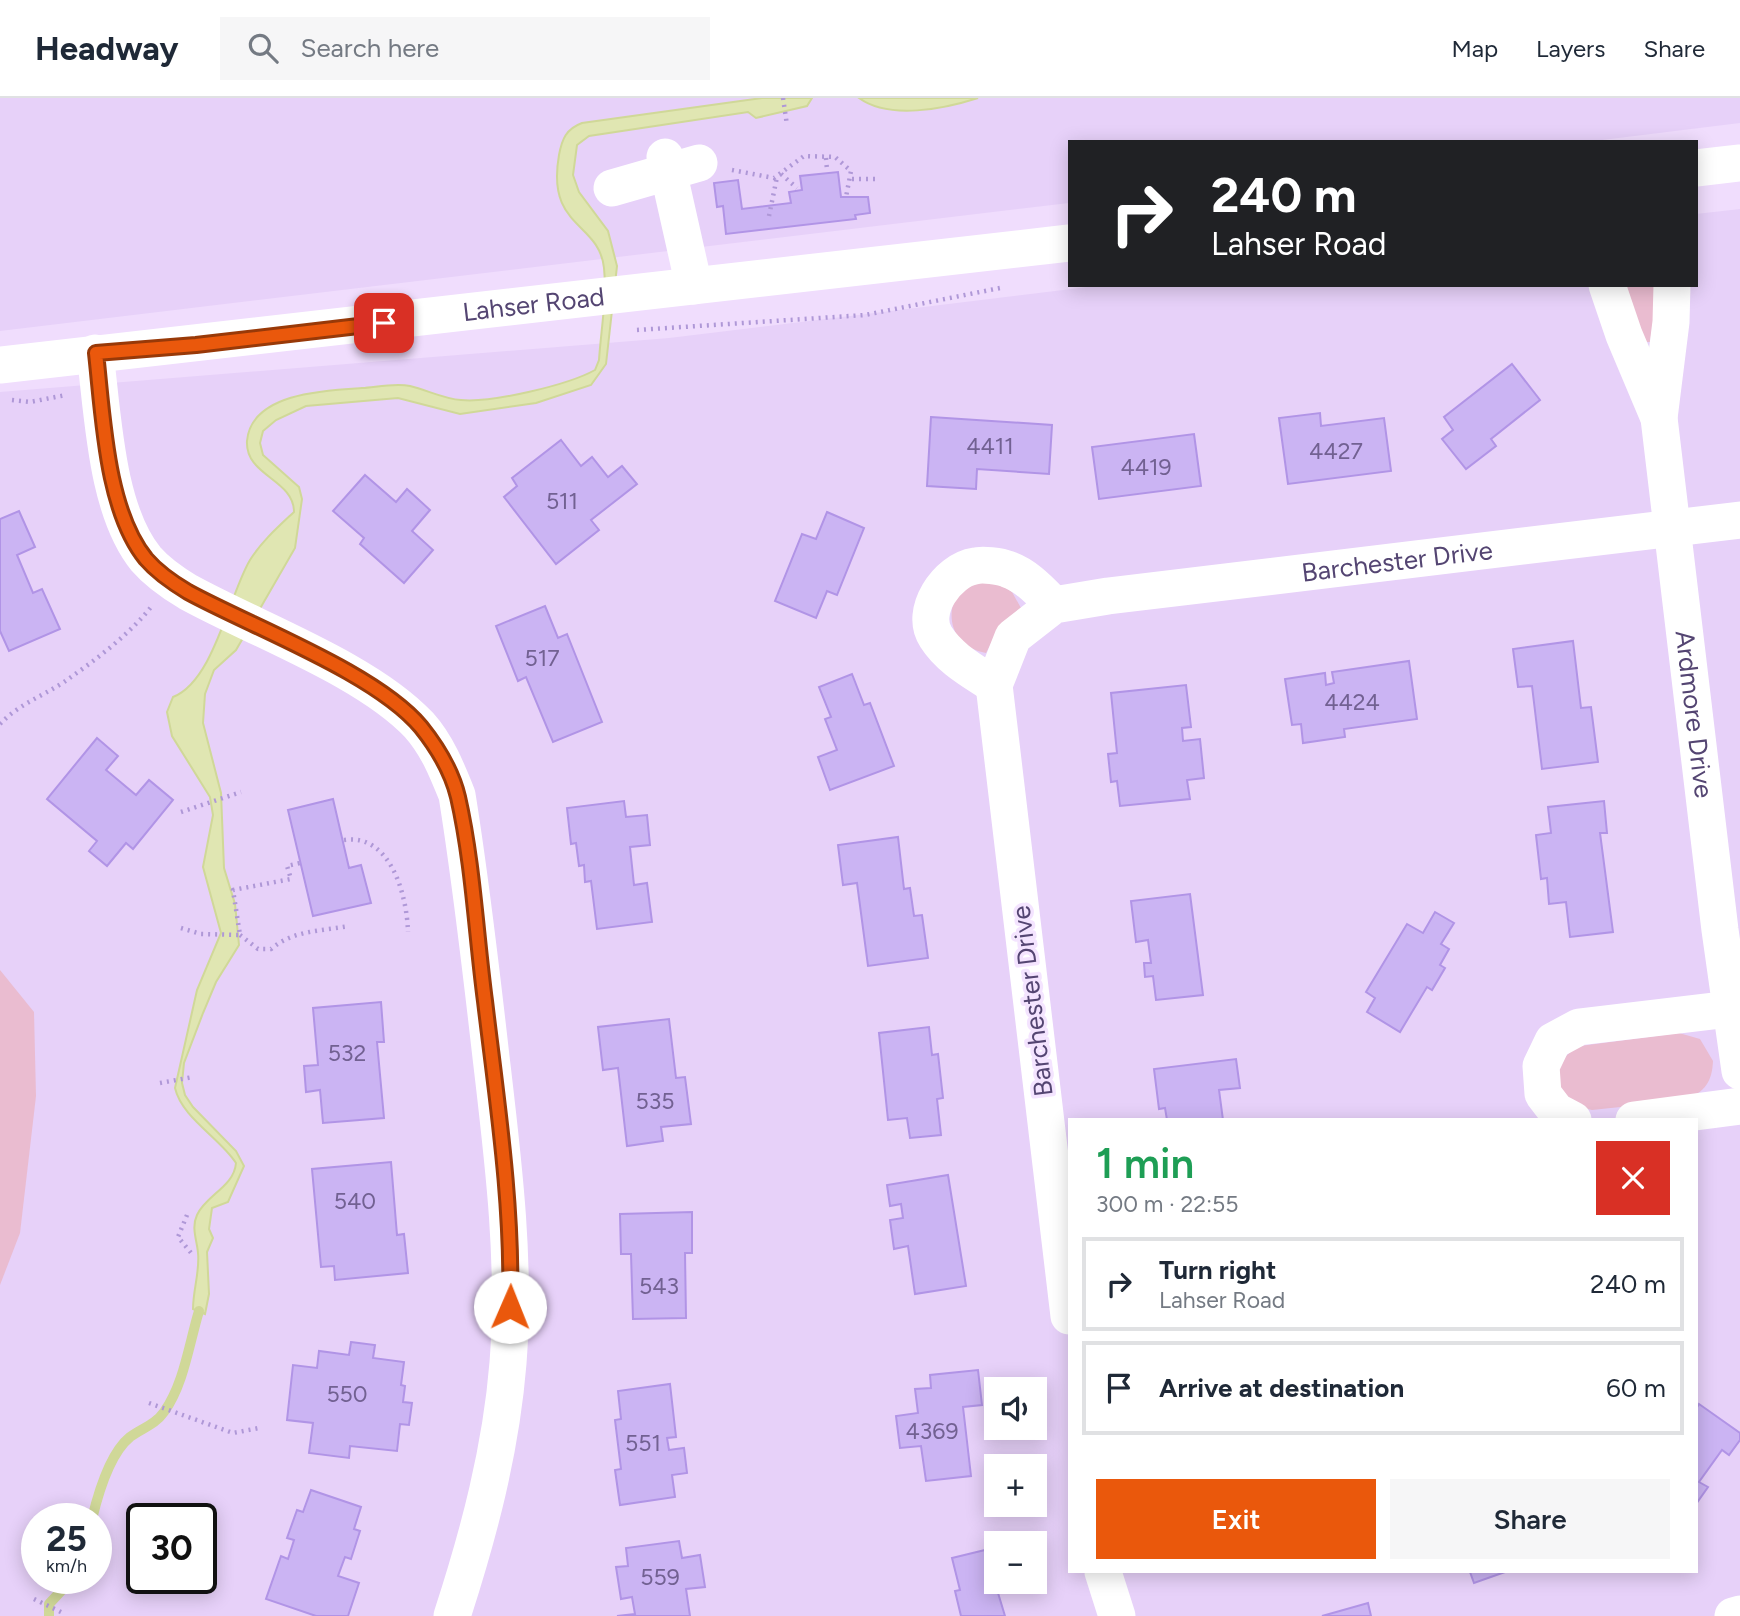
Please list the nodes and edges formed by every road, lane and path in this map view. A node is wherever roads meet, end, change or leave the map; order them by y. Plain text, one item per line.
1 (783, 98) edge
2 (787, 125) dead end
3 (826, 158) junction
4 (1740, 163) edge
5 (690, 166) junction
6 (1698, 168) edge
7 (827, 170) dead end
8 (779, 175) junction
9 (852, 179) junction
10 (880, 179) dead end
11 (612, 188) dead end
12 (797, 188) dead end
13 (846, 197) dead end
14 (769, 216) dead end
15 (1068, 243) edge
16 (694, 286) junction
17 (1005, 287) dead end
18 (1608, 287) edge
19 (1672, 287) edge
20 (658, 328) dead end
21 (96, 353) junction
22 (2, 383) edge
23 (61, 396) dead end
24 (1659, 418) junction
25 (1740, 520) edge
26 (1674, 528) junction
27 (166, 578) junction
28 (1054, 605) junction
29 (994, 685) junction
30 (0, 724) edge
31 (240, 792) dead end
32 (181, 812) dead end
33 (344, 840) dead end
34 (300, 863) dead end
35 (349, 926) dead end
36 (181, 928) dead end
37 (408, 932) dead end
38 (240, 936) junction
39 (1730, 1009) junction
40 (1740, 1071) edge
41 (193, 1077) dead end
42 (160, 1083) dead end
43 (1740, 1106) edge
44 (1569, 1118) edge
45 (1649, 1118) edge
46 (187, 1215) dead end
47 (192, 1254) dead end
48 (1068, 1307) edge
49 (149, 1403) dead end
50 (259, 1428) dead end
51 (1104, 1573) edge
52 (34, 1599) dead end
53 (63, 1613) dead end
54 (1740, 1614) edge
55 (452, 1616) edge
56 (1117, 1616) edge
57 (1733, 1616) edge

1 - 2 path
3 - 7 path
3 - 8 path
3 - 9 path
4 - 6 street
5 - 8 path
5 - 11 street
5 - 16 street
8 - 12 path
8 - 14 path
9 - 10 path
9 - 13 path
15 - 16 street, Lahser Road
16 - 21 street, Lahser Road
17 - 20 path
18 - 24 street, Ardmore Drive
19 - 24 street, Ardmore Drive
21 - 22 street, Lahser Road
21 - 27 street
22 - 23 path
24 - 26 street, Ardmore Drive
25 - 26 street, Barchester Drive
26 - 28 street, Barchester Drive
26 - 39 street, Ardmore Drive
27 - 30 path
27 - 55 street
28 - 29 street, Barchester Drive
28 - 29 street
29 - 48 street, Barchester Drive
31 - 32 path
33 - 37 path
34 - 38 path
35 - 38 path
36 - 38 path
39 - 40 street, Ardmore Drive
39 - 44 street
41 - 42 path
43 - 45 street
46 - 47 path
49 - 50 path
51 - 56 street
52 - 53 path
54 - 57 street

